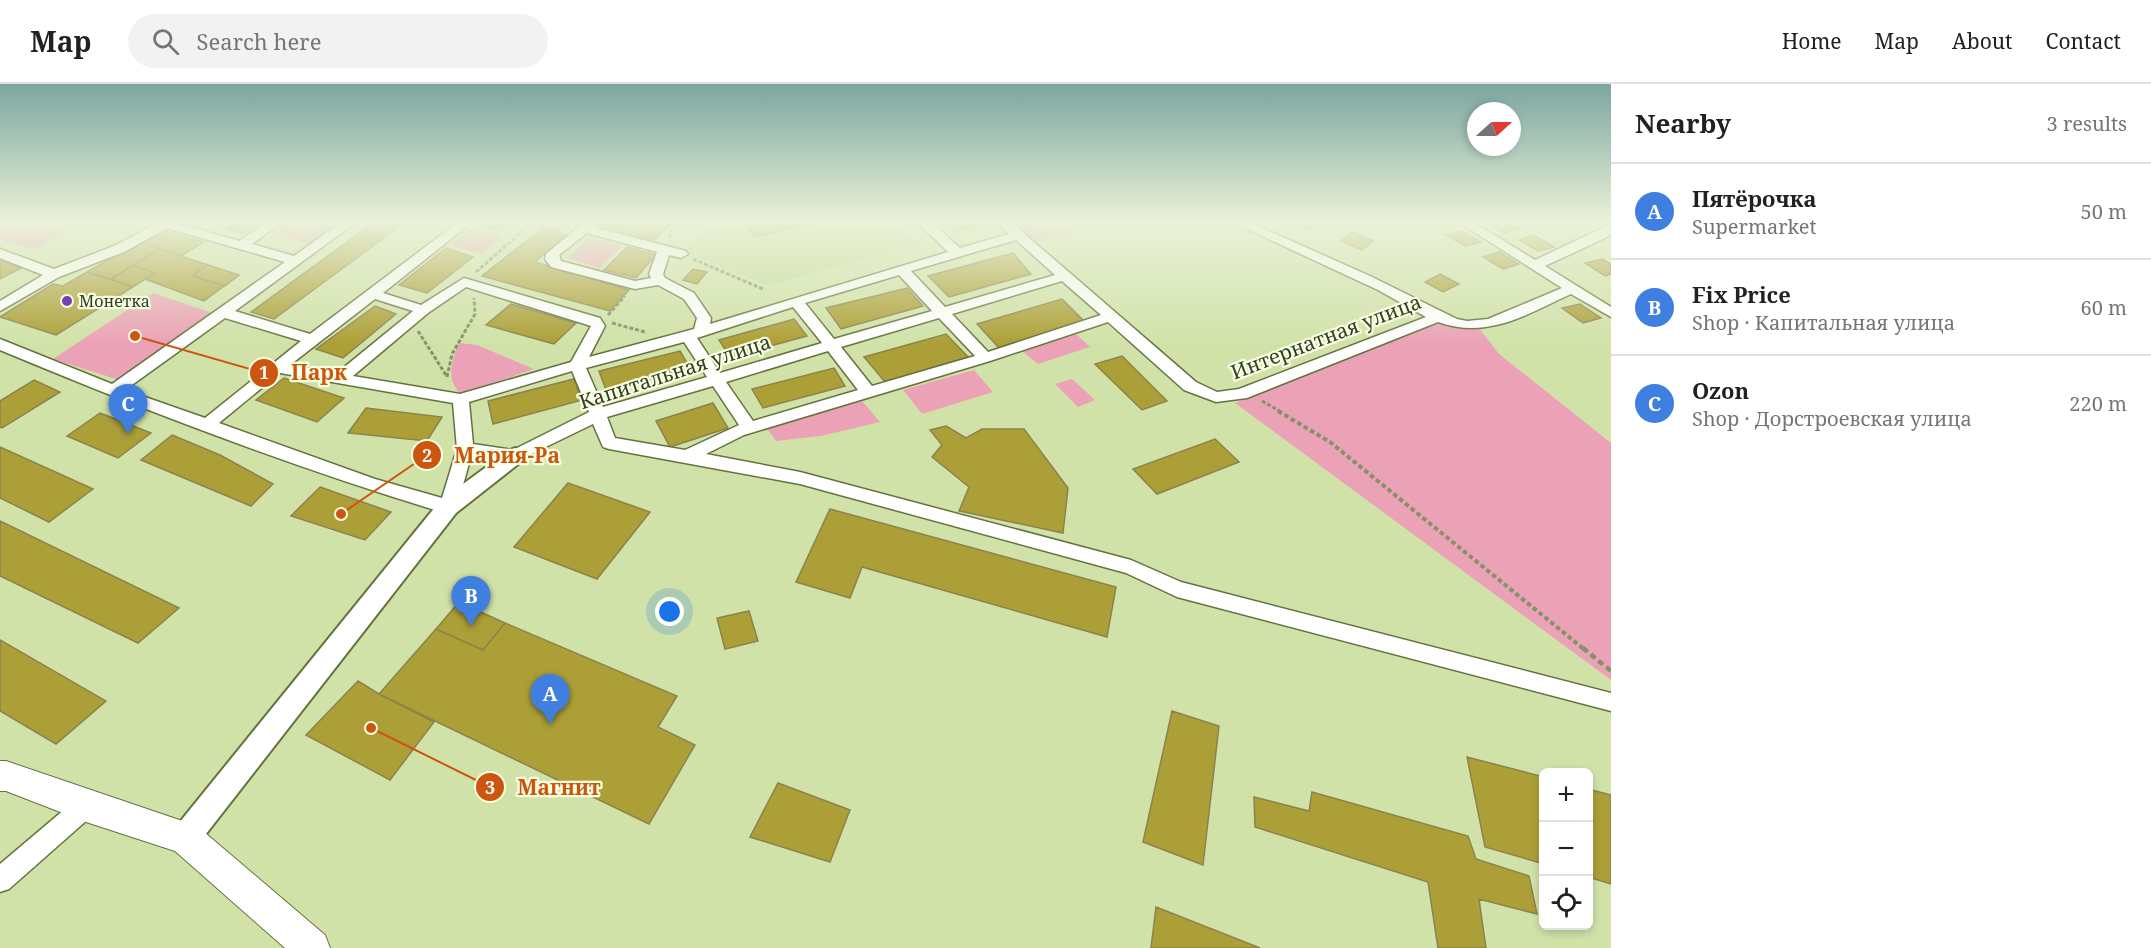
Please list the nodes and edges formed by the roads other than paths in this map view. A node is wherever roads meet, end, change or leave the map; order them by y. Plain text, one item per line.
1 (27, 263) edge
2 (82, 263) edge
3 (294, 263) edge
4 (413, 263) edge
5 (555, 263) edge
6 (660, 263) edge
7 (921, 263) edge
8 (1050, 263) edge
9 (1330, 263) edge
10 (1533, 263) edge
11 (1540, 263) edge
12 (1536, 265) junction
13 (901, 269) junction
14 (54, 274) junction
15 (1065, 276) junction
16 (660, 281) junction
17 (1574, 288) junction
18 (373, 294) junction
19 (796, 301) junction
20 (0, 307) edge
21 (423, 310) junction
22 (940, 312) junction
23 (225, 313) junction
24 (1611, 313) edge
25 (1110, 317) junction
26 (1439, 317) junction
27 (689, 335) junction
28 (312, 340) junction
29 (0, 344) edge
30 (830, 345) junction
31 (985, 358) junction
32 (577, 364) junction
33 (277, 367) junction
34 (340, 379) junction
35 (715, 381) junction
36 (113, 391) junction
37 (869, 393) junction
38 (461, 399) junction
39 (599, 414) junction
40 (207, 425) junction
41 (749, 428) junction
42 (465, 449) junction
43 (515, 456) junction
44 (687, 456) junction
45 (448, 507) junction
46 (1611, 702) edge
47 (0, 776) edge
48 (86, 806) junction
49 (184, 838) junction
50 (0, 880) edge
51 (312, 948) edge

1 - 14 street
2 - 14 street
3 - 23 street
4 - 18 street
5 - 16 street
6 - 16 street
7 - 13 street
8 - 15 street, Интернатная улица
9 - 26 street
10 - 12 street
11 - 12 street
12 - 17 street
13 - 19 street
13 - 22 street
14 - 20 street
15 - 22 street, Капитальная улица
15 - 25 street, Интернатная улица
16 - 27 street
17 - 24 street
17 - 26 street
18 - 21 street
18 - 28 street
19 - 27 street
19 - 30 street
21 - 32 street
21 - 34 street
22 - 30 street, Капитальная улица
22 - 31 street
23 - 28 street
23 - 36 street
25 - 26 street, Интернатная улица
25 - 31 street
27 - 32 street
27 - 35 street
28 - 33 street
29 - 36 street
30 - 35 street, Капитальная улица
30 - 37 street
31 - 37 street
32 - 38 street
32 - 39 street
33 - 34 street
33 - 40 street
34 - 38 street
35 - 39 street, Капитальная улица
35 - 41 street
36 - 40 street
37 - 41 street
38 - 42 street
39 - 43 street, Капитальная улица
39 - 44 street
40 - 45 street
41 - 44 street
42 - 43 street
42 - 45 street
43 - 45 street
44 - 46 street
45 - 49 street
47 - 48 main road
48 - 49 main road
48 - 50 street
49 - 51 main road

